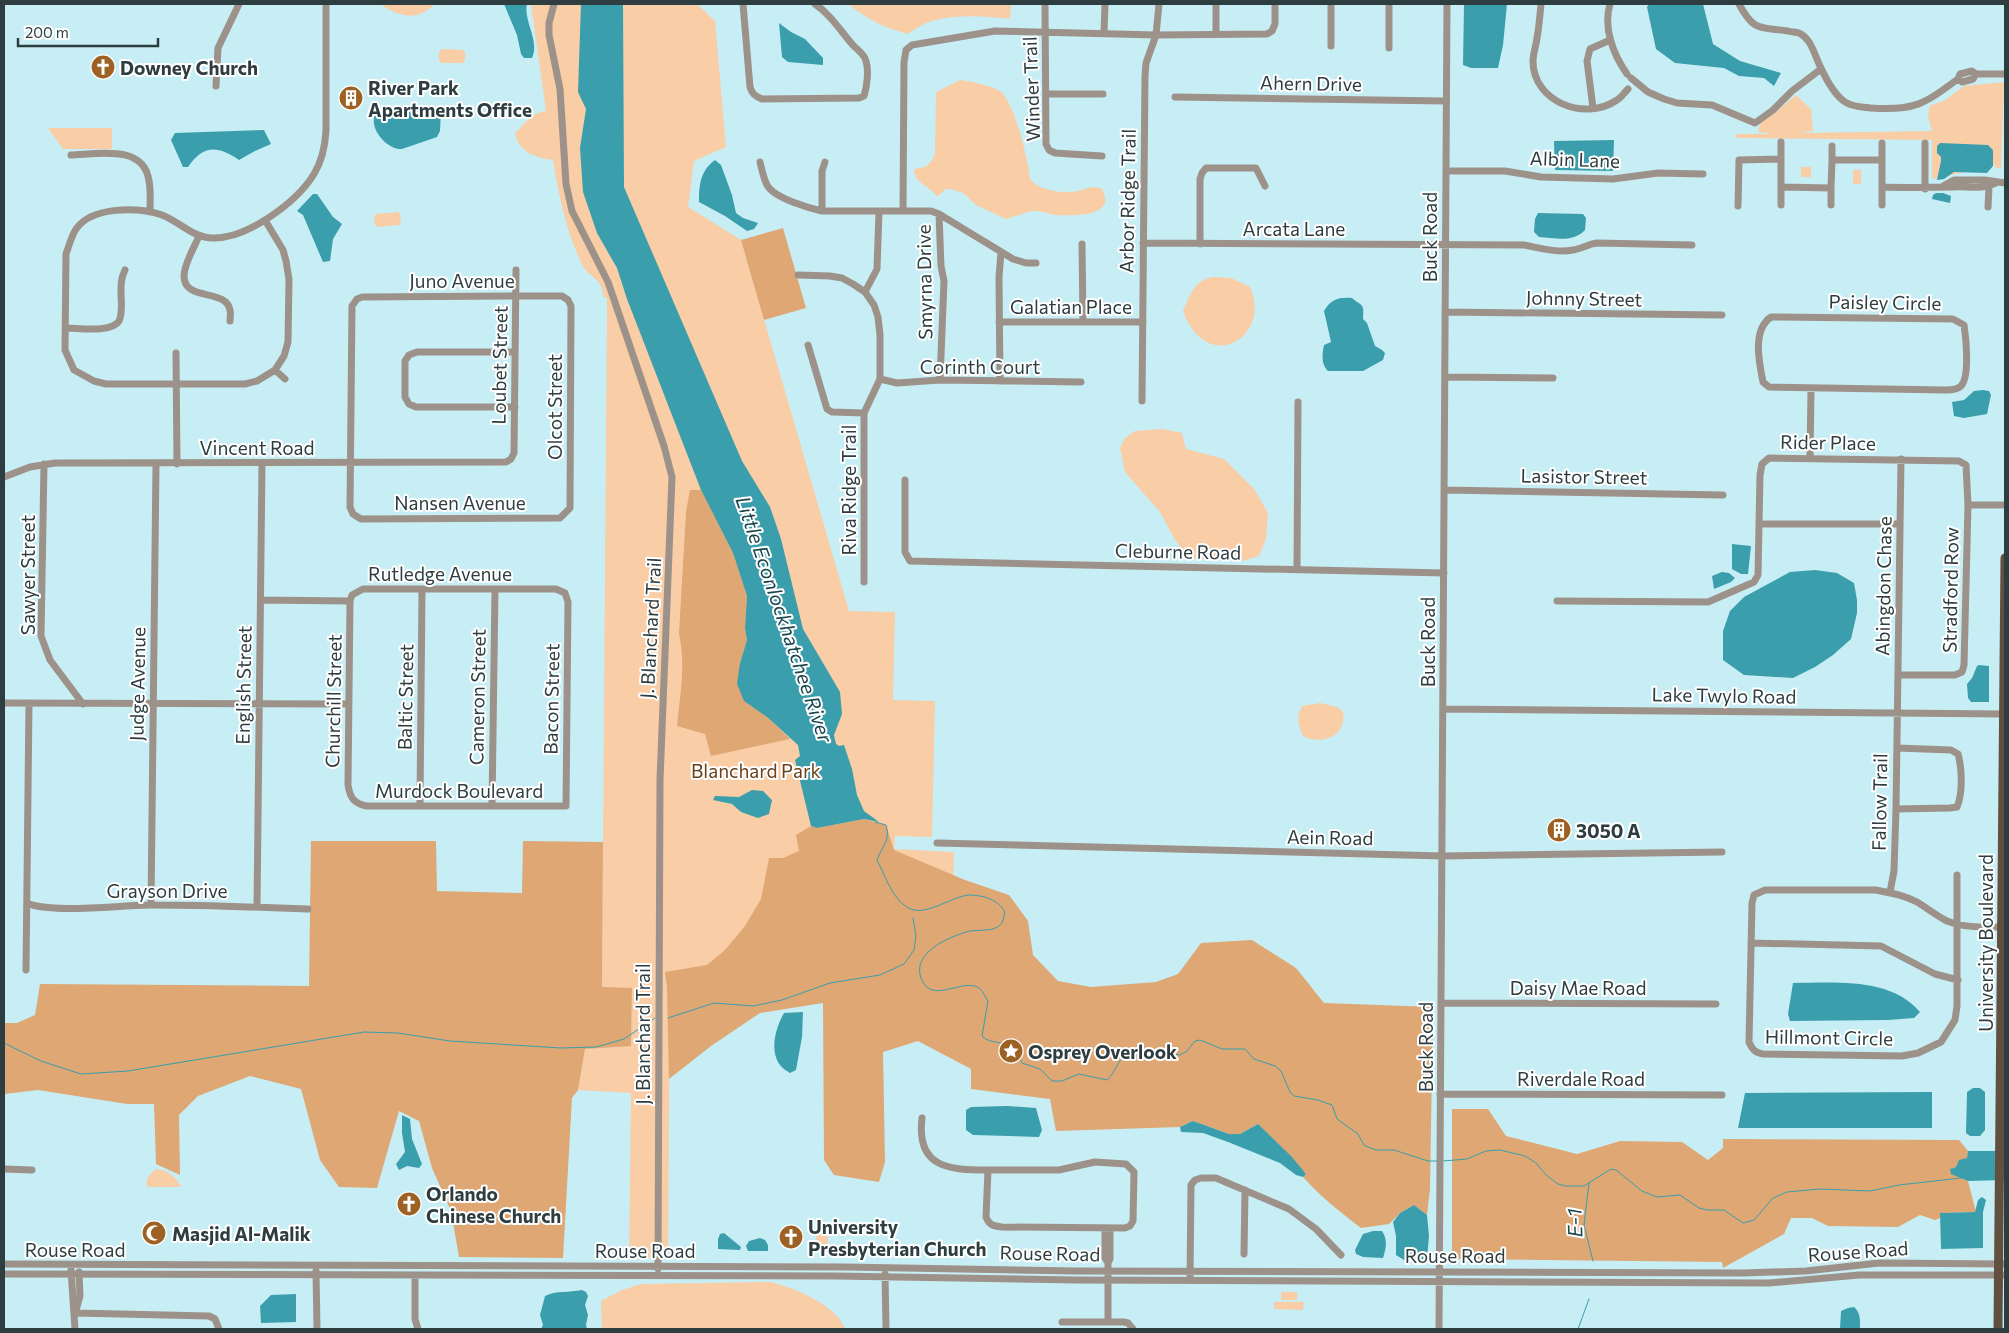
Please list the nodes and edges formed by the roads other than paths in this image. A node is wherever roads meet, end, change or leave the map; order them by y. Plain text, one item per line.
1 (239, 4) edge
2 (326, 4) edge
3 (554, 4) edge
4 (744, 4) edge
5 (815, 4) edge
6 (1046, 4) edge
7 (1105, 4) edge
8 (1160, 4) edge
9 (1216, 4) edge
10 (1275, 4) edge
11 (1332, 4) edge
12 (1389, 4) edge
13 (1446, 4) edge
14 (1541, 4) edge
15 (1610, 4) edge
16 (1738, 4) edge
17 (1045, 31) junction
18 (1104, 32) junction
19 (1216, 33) junction
20 (1156, 35) junction
21 (1610, 40) junction
22 (1331, 46) dead end
23 (1388, 48) dead end
24 (1821, 69) junction
25 (2005, 74) edge
26 (216, 86) dead end
27 (1628, 89) dead end
28 (1047, 94) junction
29 (1103, 94) dead end
30 (1175, 97) dead end
31 (1446, 101) junction
32 (1593, 108) junction
33 (1781, 142) dead end
34 (1925, 143) dead end
35 (1882, 144) dead end
36 (1832, 146) dead end
37 (71, 155) dead end
38 (1102, 156) dead end
39 (1781, 159) junction
40 (1832, 160) junction
41 (1882, 160) junction
42 (760, 162) dead end
43 (825, 162) dead end
44 (1446, 171) junction
45 (1703, 174) dead end
46 (1996, 183) junction
47 (2005, 183) edge
48 (1264, 186) dead end
49 (1781, 187) junction
50 (1882, 187) junction
51 (1941, 187) junction
52 (1989, 187) junction
53 (1831, 188) junction
54 (1924, 189) junction
55 (1781, 205) dead end
56 (1831, 205) dead end
57 (1882, 205) dead end
58 (1738, 206) dead end
59 (1988, 207) dead end
60 (822, 211) junction
61 (879, 211) junction
62 (903, 211) junction
63 (150, 212) junction
64 (939, 214) junction
65 (265, 220) junction
66 (198, 236) junction
67 (1082, 244) dead end
68 (1143, 244) junction
69 (1200, 244) junction
70 (1446, 244) junction
71 (1692, 245) dead end
72 (1001, 252) junction
73 (1036, 262) dead end
74 (125, 270) dead end
75 (516, 270) dead end
76 (798, 275) dead end
77 (865, 292) junction
78 (516, 296) junction
79 (568, 300) joint
80 (1445, 312) junction
81 (1722, 315) dead end
82 (230, 321) dead end
83 (999, 322) junction
84 (1083, 322) junction
85 (1143, 322) junction
86 (66, 328) junction
87 (808, 345) dead end
88 (516, 352) junction
89 (176, 353) dead end
90 (274, 370) junction
91 (1445, 377) junction
92 (1553, 378) dead end
93 (284, 379) dead end
94 (880, 379) junction
95 (940, 380) junction
96 (1000, 381) junction
97 (1081, 382) dead end
98 (176, 384) junction
99 (1811, 389) junction
100 (1142, 401) dead end
101 (1298, 402) dead end
102 (515, 407) junction
103 (864, 414) junction
104 (1810, 458) junction
105 (511, 459) joint
106 (1901, 459) junction
107 (350, 463) junction
108 (44, 464) junction
109 (156, 464) junction
110 (177, 464) junction
111 (262, 464) junction
112 (4, 477) edge
113 (905, 480) dead end
114 (1445, 490) junction
115 (1723, 495) dead end
116 (2005, 505) edge
117 (1968, 506) junction
118 (566, 514) joint
119 (1760, 524) junction
120 (1900, 524) junction
121 (2005, 558) edge
122 (1297, 570) junction
123 (1444, 573) junction
124 (864, 582) dead end
125 (495, 588) junction
126 (422, 589) junction
127 (565, 593) joint
128 (260, 600) junction
129 (350, 601) junction
130 (1557, 601) dead end
131 (1899, 674) junction
132 (4, 703) edge
133 (29, 703) junction
134 (153, 703) junction
135 (83, 704) junction
136 (259, 704) junction
137 (349, 704) junction
138 (1443, 709) junction
139 (1898, 713) junction
140 (2004, 714) edge
141 (1897, 748) junction
142 (353, 800) joint
143 (420, 806) junction
144 (492, 806) junction
145 (566, 806) joint
146 (1896, 809) junction
147 (937, 843) dead end
148 (1722, 852) dead end
149 (1443, 856) junction
150 (1958, 875) dead end
151 (1890, 892) junction
152 (27, 903) junction
153 (151, 905) junction
154 (257, 907) junction
155 (308, 909) dead end
156 (1958, 925) junction
157 (2004, 926) edge
158 (1751, 943) junction
159 (26, 970) dead end
160 (1958, 980) junction
161 (1441, 1003) junction
162 (1716, 1004) dead end
163 (1440, 1094) junction
164 (1722, 1095) dead end
165 (922, 1118) dead end
166 (4, 1169) edge
167 (32, 1170) dead end
168 (988, 1170) junction
169 (1245, 1190) junction
170 (1108, 1228) junction
171 (1244, 1254) dead end
172 (1341, 1255) dead end
173 (4, 1264) edge
174 (2002, 1264) edge
175 (71, 1265) junction
176 (79, 1265) junction
177 (316, 1266) junction
178 (658, 1266) junction
179 (882, 1267) junction
180 (1108, 1267) junction
181 (1190, 1270) junction
182 (1440, 1271) junction
183 (1769, 1273) junction
184 (4, 1274) edge
185 (75, 1274) junction
186 (316, 1275) junction
187 (415, 1275) junction
188 (2002, 1275) edge
189 (658, 1276) junction
190 (887, 1276) junction
191 (1108, 1280) junction
192 (1190, 1280) junction
193 (1440, 1281) junction
194 (1768, 1283) junction
195 (75, 1313) junction
196 (1062, 1322) dead end
197 (1108, 1322) junction
198 (75, 1329) edge
199 (218, 1329) edge
200 (317, 1329) edge
201 (418, 1329) edge
202 (886, 1329) edge
203 (1133, 1329) edge
204 (1440, 1329) edge
205 (1998, 1329) edge

1 - 26 street
2 - 65 street
3 - 178 street, J. Blanchard Trail
4 - 5 street
6 - 17 street, Winder Trail
7 - 18 street
8 - 20 street, Arbor Ridge Trail
9 - 19 street
10 - 19 street
11 - 22 street
12 - 23 street
13 - 31 street, Buck Road
14 - 32 street
15 - 21 street
16 - 24 street
17 - 18 street
17 - 28 street, Winder Trail
17 - 62 street
18 - 20 street
19 - 20 street
20 - 68 street, Arbor Ridge Trail
21 - 24 street
21 - 32 street
24 - 25 street
27 - 32 street
28 - 29 street
28 - 38 street, Winder Trail
30 - 31 street, Ahern Drive
31 - 44 street, Buck Road
33 - 39 street
34 - 54 street
35 - 41 street
36 - 40 street
37 - 63 street
39 - 49 street
39 - 58 street
40 - 41 street
40 - 53 street
41 - 50 street
42 - 60 street
43 - 60 street
44 - 45 street, Albin Lane
44 - 70 street, Buck Road
46 - 47 street
46 - 51 street
46 - 52 street
48 - 69 street
49 - 53 street
49 - 55 street
50 - 54 street
50 - 57 street
51 - 52 street
51 - 54 street
52 - 59 street
53 - 56 street
60 - 61 street
61 - 62 street
61 - 77 street
62 - 64 street
63 - 66 street
63 - 86 street
64 - 72 street
64 - 95 street, Smyrna Drive
65 - 66 street
65 - 90 street
66 - 82 street
67 - 84 street
68 - 69 street, Arcata Lane
68 - 85 street, Arbor Ridge Trail
69 - 70 street, Arcata Lane
70 - 71 street, Arcata Lane
70 - 80 street, Buck Road
72 - 73 street
72 - 83 street
74 - 86 street
75 - 78 street, Loubet Street
76 - 77 street
77 - 94 street, Riva Ridge Trail
78 - 79 street, Juno Avenue
78 - 88 street, Loubet Street
78 - 107 street, Juno Avenue
79 - 118 street, Olcot Street
80 - 81 street, Johnny Street
80 - 91 street, Buck Road
83 - 84 street, Galatian Place
83 - 96 street
84 - 85 street, Galatian Place
85 - 100 street, Arbor Ridge Trail
86 - 98 street
87 - 103 street
88 - 102 street, Loubet Street
88 - 102 street
89 - 98 street
90 - 93 street
90 - 98 street
91 - 92 street
91 - 114 street, Buck Road
94 - 95 street, Corinth Court
94 - 103 street, Riva Ridge Trail
95 - 96 street, Corinth Court
96 - 97 street, Corinth Court
98 - 110 street
99 - 99 street, Paisley Circle
99 - 104 street
101 - 122 street
102 - 105 street, Loubet Street
103 - 124 street, Riva Ridge Trail
104 - 106 street, Rider Place
104 - 119 street, Rider Place
105 - 107 street, Vincent Road
106 - 117 street, Rider Place
106 - 120 street, Abingdon Chase
107 - 111 street, Vincent Road
107 - 118 street, Nansen Avenue
108 - 109 street, Vincent Road
108 - 112 street, Vincent Road
108 - 135 street, Sawyer Street
109 - 110 street, Vincent Road
109 - 134 street, Judge Avenue
110 - 111 street, Vincent Road
111 - 128 street, English Street
113 - 122 street, Cleburne Road
114 - 115 street, Lasistor Street
114 - 123 street, Buck Road
116 - 117 street
117 - 131 street, Stradford Row
119 - 120 street
119 - 130 street, Rider Place
120 - 131 street, Abingdon Chase
121 - 140 main road, University Boulevard
122 - 123 street, Cleburne Road
123 - 138 street, Buck Road
125 - 126 street, Rutledge Avenue
125 - 127 street, Rutledge Avenue
125 - 144 street, Cameron Street
126 - 129 street, Rutledge Avenue
126 - 143 street, Baltic Street
127 - 145 street, Bacon Street
128 - 129 street, Rutledge Avenue
128 - 136 street, English Street
129 - 137 street, Churchill Street
131 - 139 street, Abingdon Chase
132 - 133 street
133 - 135 street
133 - 152 street
134 - 135 street
134 - 136 street
134 - 153 street, Judge Avenue
136 - 137 street
136 - 154 street, English Street
137 - 142 street, Churchill Street
138 - 139 street, Lake Twylo Road
138 - 149 street, Buck Road
139 - 140 street, Lake Twylo Road
139 - 141 street, Fallow Trail
140 - 157 main road, University Boulevard
141 - 146 street, Fallow Trail
141 - 146 street
142 - 143 street, Murdock Boulevard
143 - 144 street, Murdock Boulevard
144 - 145 street, Murdock Boulevard
146 - 151 street, Fallow Trail
147 - 149 street, Aein Road
148 - 149 street, Aein Road
149 - 161 street, Buck Road
150 - 156 street
151 - 156 street, Hillmont Circle
151 - 158 street, Hillmont Circle
152 - 153 street, Grayson Drive
152 - 159 street
153 - 154 street, Grayson Drive
154 - 155 street, Grayson Drive
156 - 157 street, Hillmont Circle
156 - 160 street, Hillmont Circle
157 - 174 main road, University Boulevard
158 - 160 street
158 - 160 street, Hillmont Circle
161 - 162 street, Daisy Mae Road
161 - 163 street, Buck Road
163 - 164 street, Riverdale Road
163 - 182 street, Buck Road
165 - 168 street
166 - 167 street
168 - 170 street
168 - 170 street
169 - 171 street
169 - 172 street
169 - 181 street
170 - 180 street
173 - 175 street, Rouse Road
174 - 183 street, Rouse Road
174 - 188 main road, University Boulevard
175 - 176 street, Rouse Road
175 - 185 street
176 - 177 street, Rouse Road
176 - 185 street
177 - 178 street, Rouse Road
177 - 186 street
178 - 179 street, Rouse Road
178 - 189 street, J. Blanchard Trail
179 - 180 street, Rouse Road
179 - 190 street
180 - 181 street, Rouse Road
180 - 191 street
181 - 182 street, Rouse Road
181 - 192 street
182 - 183 street, Rouse Road
182 - 193 street, Buck Road
183 - 194 street
184 - 185 street, Rouse Road
185 - 186 street, Rouse Road
185 - 195 street
186 - 187 street, Rouse Road
186 - 200 street
187 - 189 street, Rouse Road
187 - 201 street
188 - 194 street, Rouse Road
188 - 205 main road, University Boulevard
189 - 190 street, Rouse Road
190 - 191 street, Rouse Road
190 - 202 street
191 - 192 street, Rouse Road
191 - 197 street
192 - 193 street, Rouse Road
193 - 194 street, Rouse Road
193 - 204 street, Buck Road
195 - 198 street
195 - 199 street
196 - 197 street
197 - 203 street

